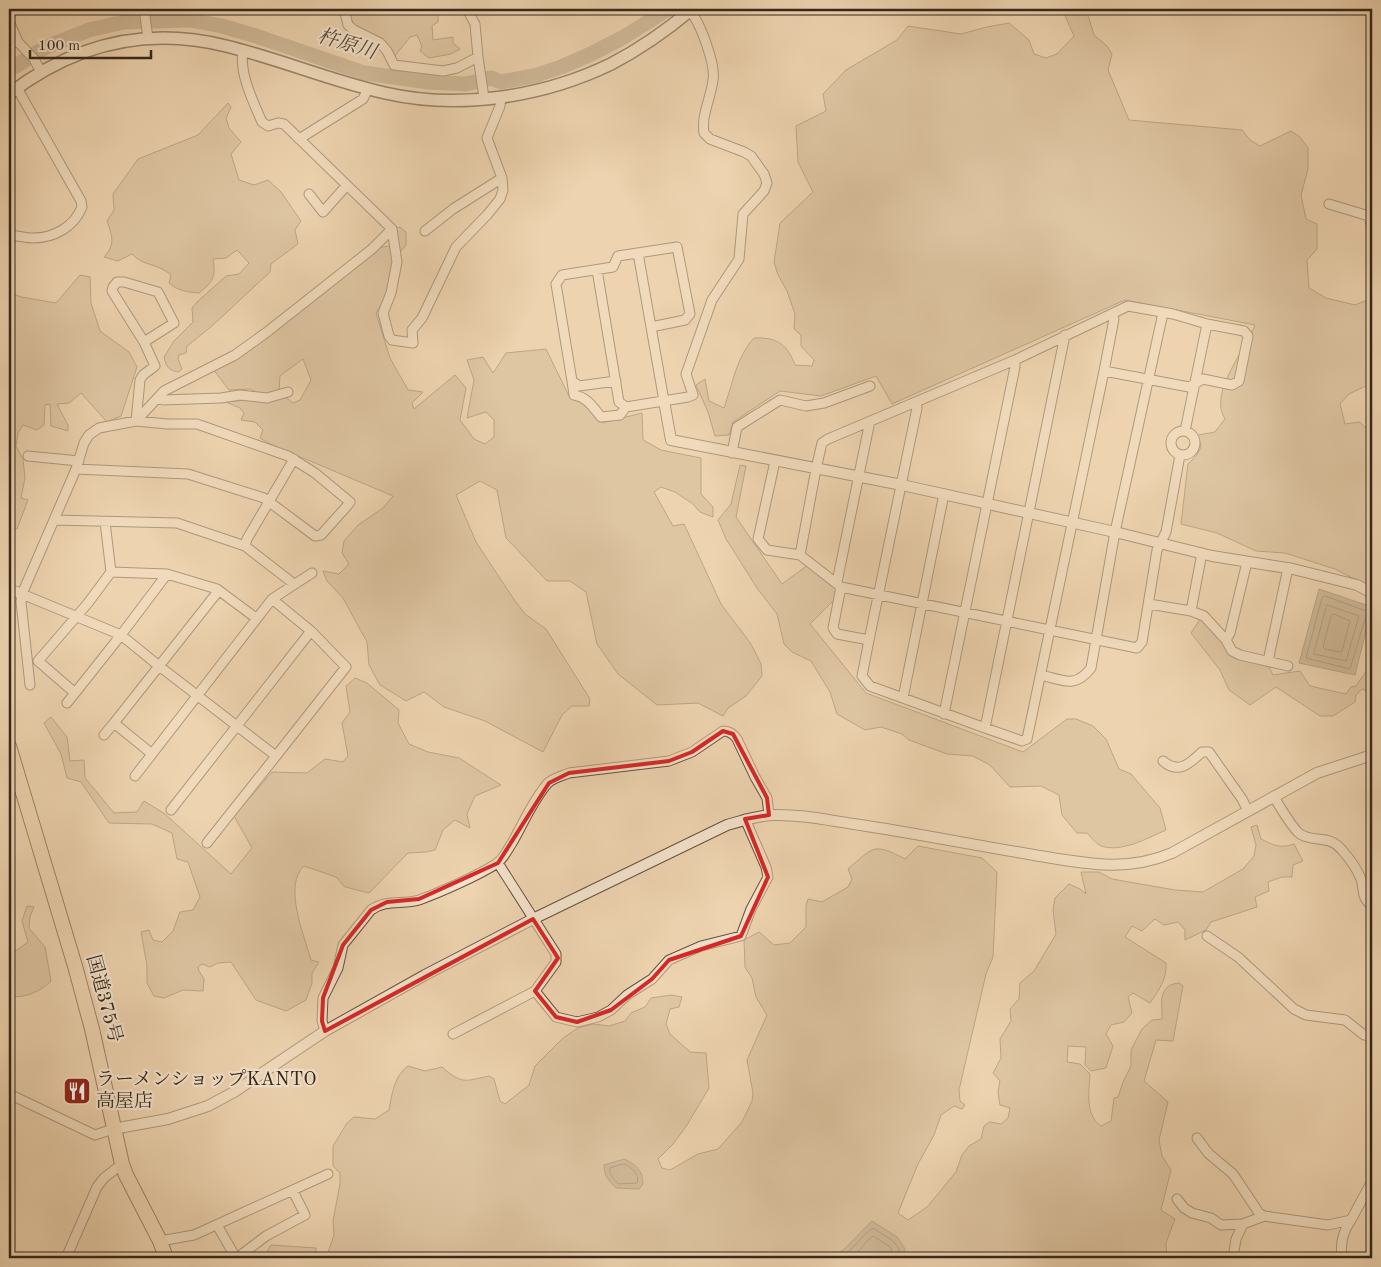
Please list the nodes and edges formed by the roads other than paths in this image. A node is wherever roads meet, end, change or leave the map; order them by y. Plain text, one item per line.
1 (144, 9) edge
2 (344, 9) edge
3 (467, 9) edge
4 (691, 10) edge
5 (9, 21) edge
6 (147, 33) junction
7 (13, 44) edge
8 (243, 50) junction
9 (478, 57) junction
10 (41, 72) junction
11 (368, 89) junction
12 (13, 91) edge
13 (501, 96) junction
14 (484, 98) junction
15 (299, 139) junction
16 (502, 178) junction
17 (347, 185) junction
18 (309, 194) dead end
19 (1329, 204) dead end
20 (392, 229) junction
21 (1372, 229) edge
22 (425, 232) dead end
23 (9, 236) edge
24 (638, 253) junction
25 (597, 270) junction
26 (1163, 313) junction
27 (1111, 314) junction
28 (1207, 324) junction
29 (651, 327) junction
30 (1065, 335) junction
31 (144, 342) junction
32 (1015, 360) junction
33 (1104, 371) junction
34 (572, 380) junction
35 (1148, 380) junction
36 (616, 381) junction
37 (1195, 383) junction
38 (870, 386) dead end
39 (288, 392) dead end
40 (158, 398) junction
41 (664, 401) junction
42 (916, 402) junction
43 (626, 407) junction
44 (870, 421) junction
45 (136, 422) junction
46 (1185, 431) junction
47 (732, 452) junction
48 (1180, 455) junction
49 (28, 456) dead end
50 (294, 459) junction
51 (775, 461) junction
52 (77, 465) junction
53 (816, 469) junction
54 (860, 477) junction
55 (902, 485) junction
56 (944, 494) junction
57 (270, 501) junction
58 (986, 504) junction
59 (1029, 513) junction
60 (54, 520) junction
61 (105, 522) junction
62 (1072, 522) junction
63 (1116, 532) junction
64 (1161, 542) junction
65 (246, 546) junction
66 (1202, 553) junction
67 (800, 555) junction
68 (1247, 562) junction
69 (1288, 568) junction
70 (111, 572) junction
71 (312, 573) dead end
72 (167, 574) junction
73 (294, 584) junction
74 (839, 584) junction
75 (217, 589) junction
76 (9, 592) edge
77 (1372, 592) edge
78 (22, 594) junction
79 (878, 594) junction
80 (272, 599) junction
81 (922, 603) junction
82 (1148, 604) junction
83 (1191, 611) junction
84 (964, 613) junction
85 (76, 615) junction
86 (256, 618) junction
87 (1007, 622) junction
88 (1050, 630) junction
89 (311, 631) junction
90 (122, 635) junction
91 (869, 640) junction
92 (1226, 640) junction
93 (1095, 641) junction
94 (1268, 661) junction
95 (159, 666) junction
96 (1288, 666) dead end
97 (1041, 675) junction
98 (30, 685) dead end
99 (75, 693) junction
100 (197, 694) junction
101 (903, 698) junction
102 (67, 703) dead end
103 (944, 714) junction
104 (114, 723) junction
105 (237, 725) junction
106 (985, 728) junction
107 (104, 735) dead end
108 (9, 746) edge
109 (152, 754) junction
110 (1372, 755) edge
111 (276, 756) junction
112 (1163, 761) dead end
113 (134, 776) dead end
114 (1274, 796) junction
115 (171, 810) dead end
116 (1248, 811) junction
117 (769, 815) junction
118 (745, 819) junction
119 (207, 843) dead end
120 (498, 863) junction
121 (1372, 906) edge
122 (533, 919) junction
123 (1207, 936) dead end
124 (535, 991) junction
125 (325, 1031) junction
126 (452, 1034) dead end
127 (1372, 1037) edge
128 (9, 1094) edge
129 (113, 1129) junction
130 (1197, 1138) dead end
131 (122, 1164) junction
132 (328, 1174) dead end
133 (1372, 1181) edge
134 (293, 1190) junction
135 (1176, 1199) dead end
136 (1264, 1216) junction
137 (1351, 1220) junction
138 (1243, 1224) junction
139 (217, 1225) junction
140 (160, 1241) junction
141 (66, 1258) edge
142 (166, 1258) edge
143 (237, 1258) edge
144 (1233, 1258) edge
145 (1342, 1258) edge

1 - 6 street
2 - 9 street
3 - 9 street
4 - 13 main road
4 - 41 street
5 - 7 street
6 - 8 main road
6 - 10 main road
7 - 10 street
8 - 11 main road
8 - 15 street
9 - 14 street
10 - 12 main road
11 - 14 main road
11 - 15 street
12 - 23 street
13 - 14 main road
13 - 16 street
15 - 17 street
16 - 20 street
16 - 22 street
17 - 18 street
17 - 20 street
19 - 21 street
20 - 40 street
24 - 25 street
24 - 29 street
24 - 29 street
25 - 34 street
25 - 36 street
26 - 27 street
26 - 28 street
26 - 35 street
27 - 30 street
27 - 33 street
28 - 37 street
28 - 37 street
29 - 41 street
30 - 32 street
30 - 59 street
31 - 31 street
31 - 45 street
32 - 42 street
32 - 58 street
33 - 35 street
33 - 62 street
34 - 36 street
34 - 43 street
35 - 37 street
35 - 63 street
36 - 43 street
37 - 46 street
38 - 47 street
39 - 40 street
40 - 45 street
41 - 43 street
41 - 47 street
42 - 44 street
42 - 55 street
44 - 53 street
44 - 54 street
45 - 50 street
45 - 52 street
46 - 48 street
46 - 48 street
47 - 51 street
48 - 64 street
49 - 52 street
50 - 57 street
50 - 57 street
51 - 53 street
51 - 67 street
52 - 57 street
52 - 60 street
53 - 54 street
53 - 67 street
54 - 55 street
54 - 74 street
55 - 56 street
55 - 79 street
56 - 58 street
56 - 81 street
57 - 65 street
58 - 59 street
58 - 84 street
59 - 62 street
59 - 87 street
60 - 61 street
60 - 78 street
61 - 65 street
61 - 70 street
62 - 63 street
62 - 88 street
63 - 64 street
63 - 93 street
64 - 66 street
64 - 82 street
65 - 73 street
66 - 68 street
66 - 83 street
67 - 74 street
68 - 69 street
68 - 92 street
69 - 77 street
69 - 94 street
70 - 72 street
70 - 85 street
71 - 73 street
72 - 75 street
72 - 90 street
73 - 80 street
74 - 79 street
74 - 91 street
75 - 86 street
75 - 95 street
76 - 78 street
78 - 85 street
78 - 98 street
79 - 81 street
79 - 91 street
80 - 86 street
80 - 89 street
81 - 84 street
81 - 101 street
82 - 83 street
82 - 93 street
83 - 92 street
84 - 87 street
84 - 103 street
85 - 90 street
85 - 99 street
86 - 100 street
87 - 88 street
87 - 106 street
88 - 93 street
88 - 97 street
89 - 105 street
89 - 111 street
90 - 95 street
90 - 99 street
91 - 101 street
92 - 94 street
93 - 97 street
94 - 96 street
95 - 100 street
95 - 104 street
97 - 106 street
99 - 102 street
100 - 105 street
100 - 109 street
101 - 103 street
103 - 106 street
104 - 107 street
104 - 109 street
105 - 111 street
105 - 115 street
108 - 129 highway, 国道375号
109 - 113 street
110 - 114 street
111 - 119 street
112 - 116 street
114 - 116 street
114 - 121 street
116 - 117 street
117 - 118 street
117 - 120 street
118 - 122 street
118 - 124 street
120 - 122 street
120 - 125 street
122 - 124 street
122 - 125 street
123 - 127 street
124 - 126 street
125 - 129 street
128 - 129 street
129 - 131 highway, 国道375号
130 - 136 street
131 - 140 highway, 国道375号
131 - 141 street
132 - 134 street
133 - 137 street
134 - 139 street
134 - 143 street
135 - 138 street
136 - 137 street
136 - 138 street
137 - 145 street
138 - 144 street
139 - 140 street
139 - 143 street
140 - 142 highway, 国道375号

